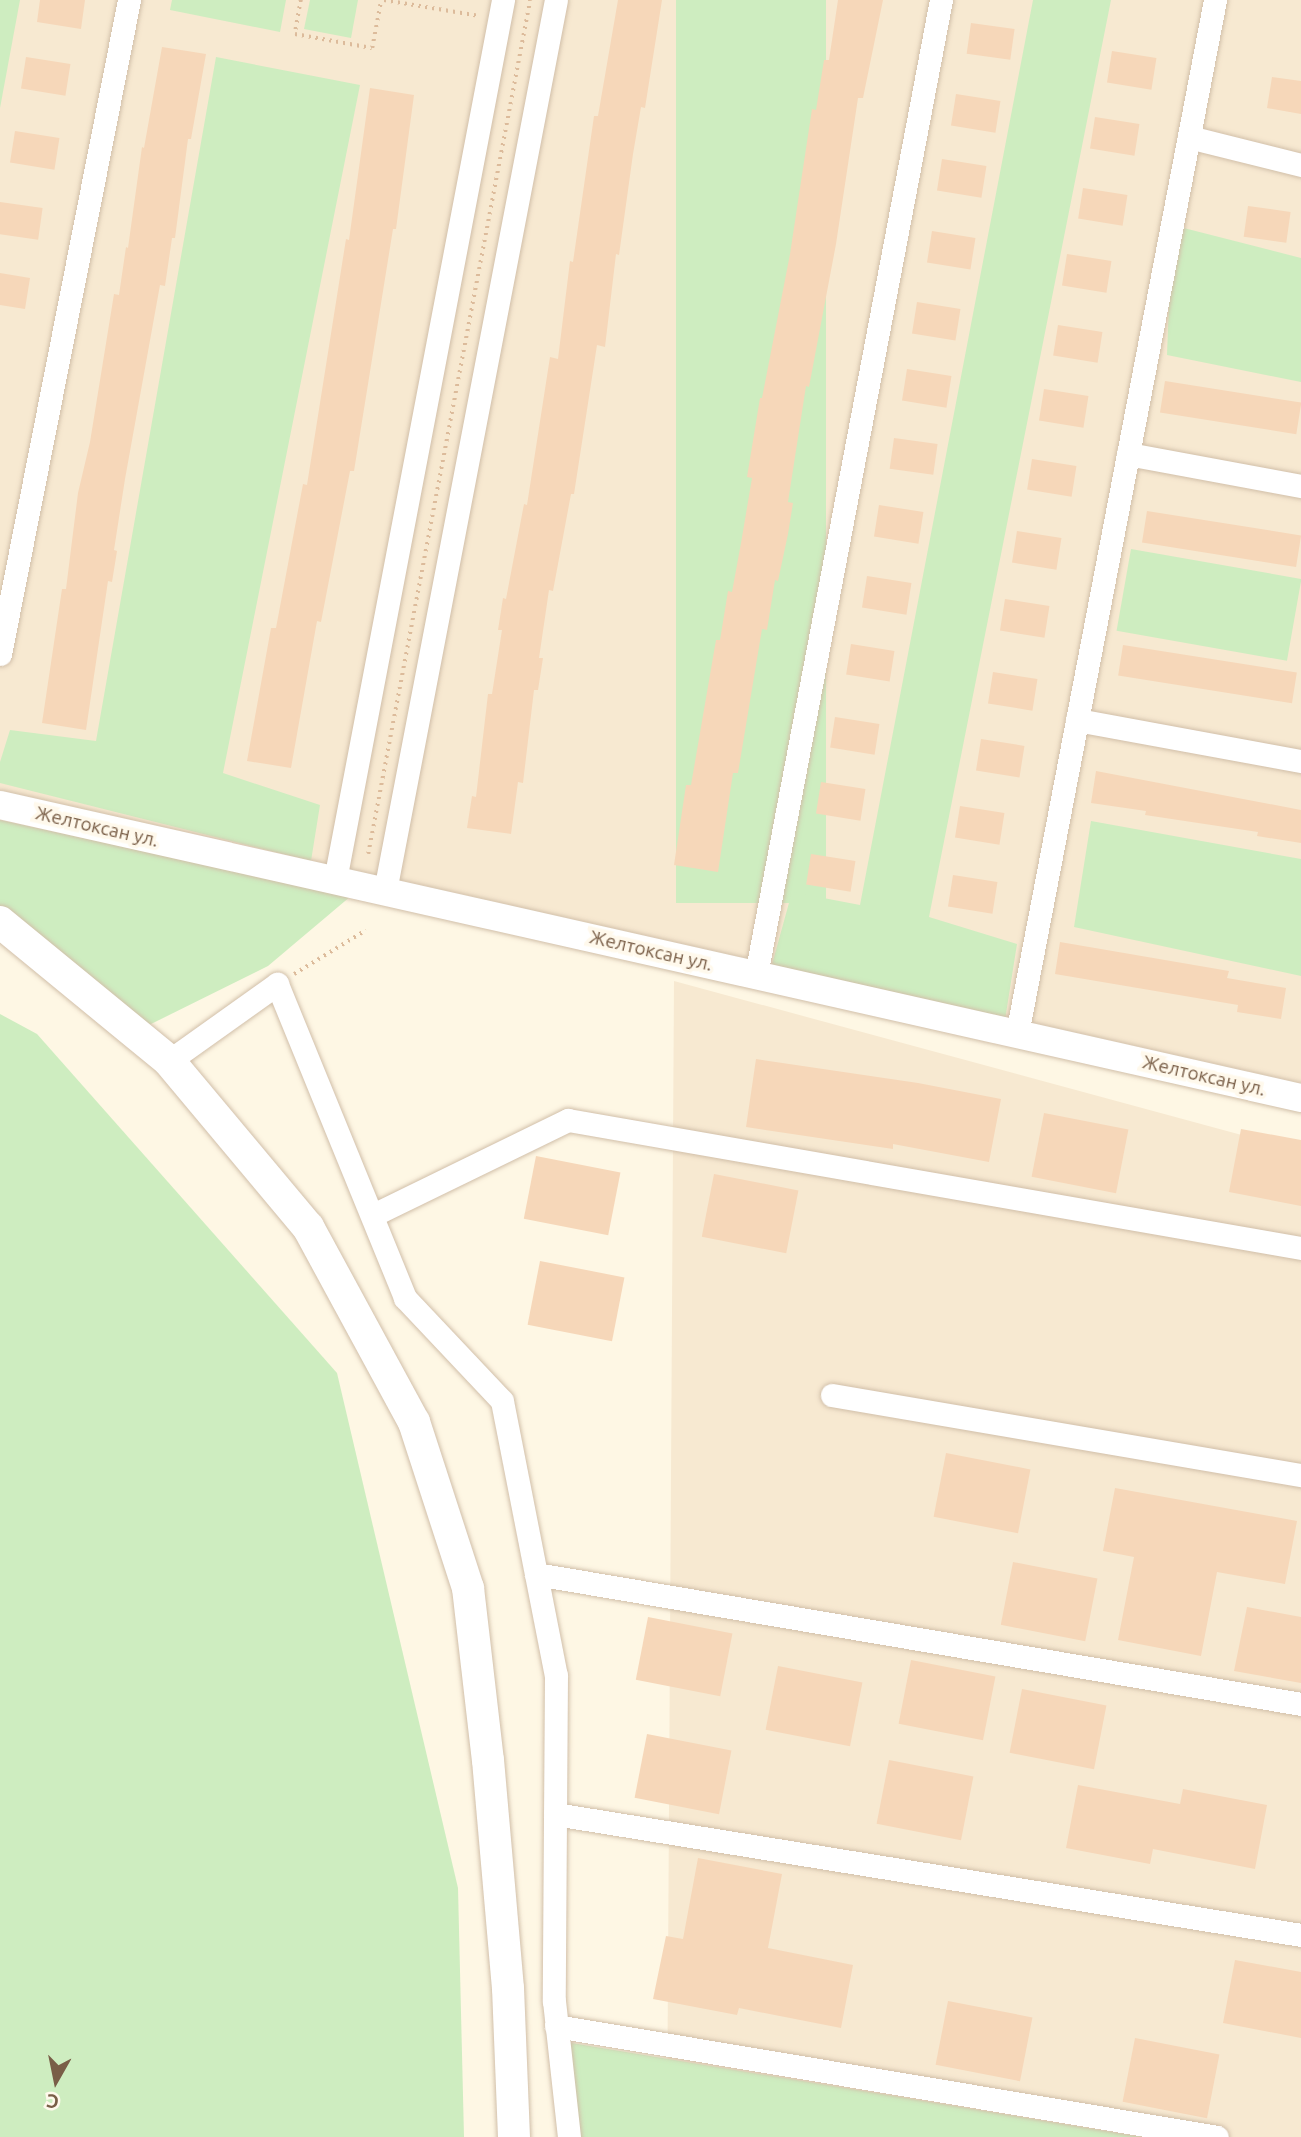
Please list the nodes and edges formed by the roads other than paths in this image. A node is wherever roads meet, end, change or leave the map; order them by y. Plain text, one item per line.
1 (129, 0) edge
2 (556, 0) edge
3 (941, 0) edge
4 (1215, 0) edge
5 (501, 10) edge
6 (1189, 137) junction
7 (1301, 165) edge
8 (1128, 454) junction
9 (1301, 486) edge
10 (0, 654) edge
11 (1077, 720) junction
12 (1301, 761) edge
13 (0, 805) edge
14 (335, 880) junction
15 (385, 891) junction
16 (0, 922) edge
17 (756, 975) junction
18 (1017, 1034) junction
19 (169, 1061) junction
20 (1301, 1098) edge
21 (373, 1215) junction
22 (1301, 1248) edge
23 (832, 1395) dead end
24 (1301, 1475) edge
25 (536, 1574) junction
26 (1301, 1704) edge
27 (555, 1814) junction
28 (1301, 1935) edge
29 (556, 2026) junction
30 (514, 2137) edge
31 (569, 2137) edge
32 (1217, 2137) edge

1 - 10 street
2 - 15 street
3 - 17 street
4 - 6 street
5 - 14 street
6 - 7 street
6 - 8 street
8 - 9 street
8 - 11 street
11 - 12 street
11 - 18 street
13 - 14 street, Желтоксан ул.
14 - 15 street, Желтоксан ул.
15 - 17 street, Желтоксан ул.
16 - 19 main road
17 - 18 street, Желтоксан ул.
18 - 20 street, Желтоксан ул.
19 - 21 street
19 - 30 main road
21 - 22 street
21 - 25 street
23 - 24 street
25 - 26 street
25 - 27 street
27 - 28 street
27 - 29 street
29 - 31 street
29 - 32 street

